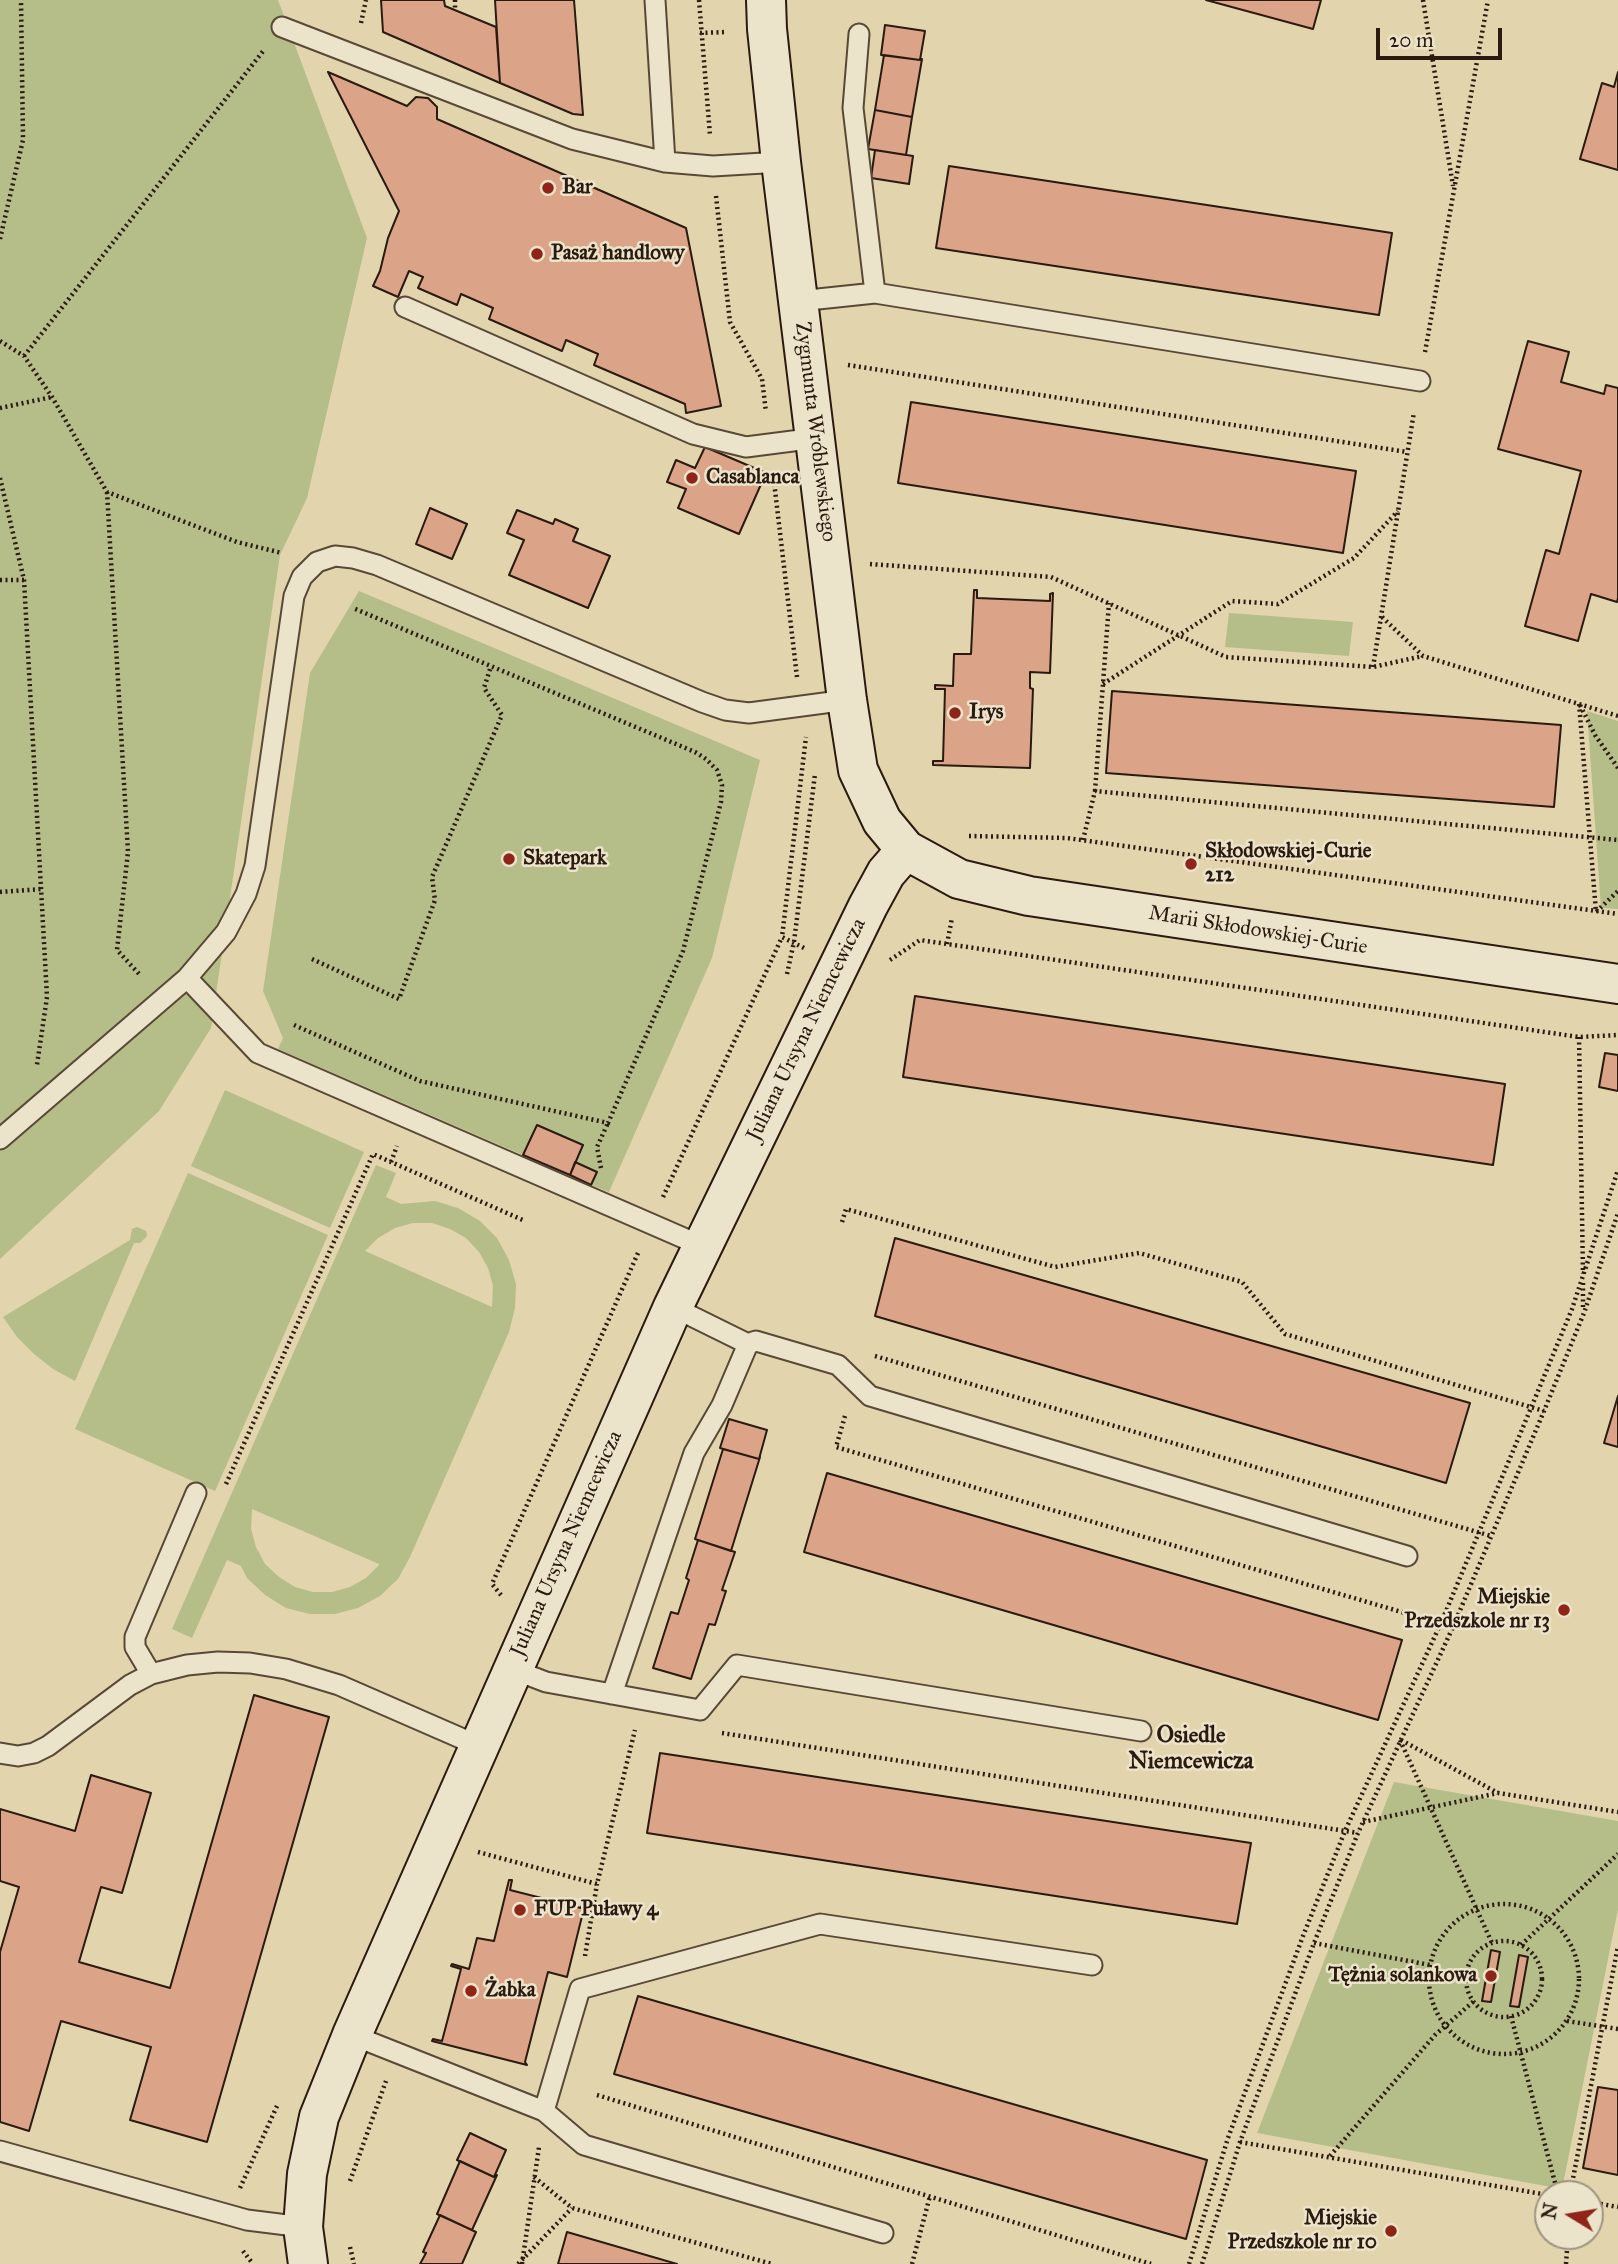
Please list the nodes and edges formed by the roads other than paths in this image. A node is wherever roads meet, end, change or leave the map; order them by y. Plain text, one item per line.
1 (655, 0) edge
2 (766, 0) edge
3 (282, 27) road end
4 (859, 34) dead end
5 (664, 162) junction
6 (781, 162) junction
7 (875, 293) junction
8 (799, 301) junction
9 (405, 307) dead end
10 (1420, 381) road end
11 (816, 438) junction
12 (847, 700) junction
13 (906, 850) junction
14 (187, 978) junction
15 (1618, 984) edge
16 (0, 1139) edge
17 (702, 1246) junction
18 (673, 1307) junction
19 (748, 1344) junction
20 (196, 1493) road end
21 (1406, 1556) dead end
22 (512, 1669) junction
23 (151, 1674) junction
24 (612, 1694) junction
25 (1141, 1731) dead end
26 (479, 1746) junction
27 (0, 1753) edge
28 (1092, 1965) dead end
29 (352, 2035) junction
30 (544, 2111) junction
31 (0, 2151) edge
32 (303, 2227) junction
33 (883, 2232) dead end
34 (308, 2264) edge

1 - 5 lane
2 - 6 street, Zygmunta Wróblewskiego
3 - 5 lane
4 - 7 lane
5 - 6 lane
6 - 8 street, Zygmunta Wróblewskiego
7 - 8 lane
7 - 10 lane
8 - 11 street, Zygmunta Wróblewskiego
9 - 11 lane
11 - 12 street, Zygmunta Wróblewskiego
12 - 13 street, Zygmunta Wróblewskiego
12 - 14 lane
13 - 15 street, Marii Skłodowskiej-Curie
13 - 17 street, Juliana Ursyna Niemcewicza
14 - 16 lane
14 - 17 lane
17 - 18 street, Juliana Ursyna Niemcewicza
18 - 19 lane
18 - 22 street, Juliana Ursyna Niemcewicza
19 - 21 lane
19 - 24 lane
20 - 23 lane
22 - 24 lane
22 - 26 street, Juliana Ursyna Niemcewicza
23 - 26 lane
23 - 27 lane
24 - 25 lane
26 - 29 street, Juliana Ursyna Niemcewicza
28 - 30 lane
29 - 30 lane
29 - 32 street, Juliana Ursyna Niemcewicza
30 - 33 lane
31 - 32 lane
32 - 34 street, Juliana Ursyna Niemcewicza

